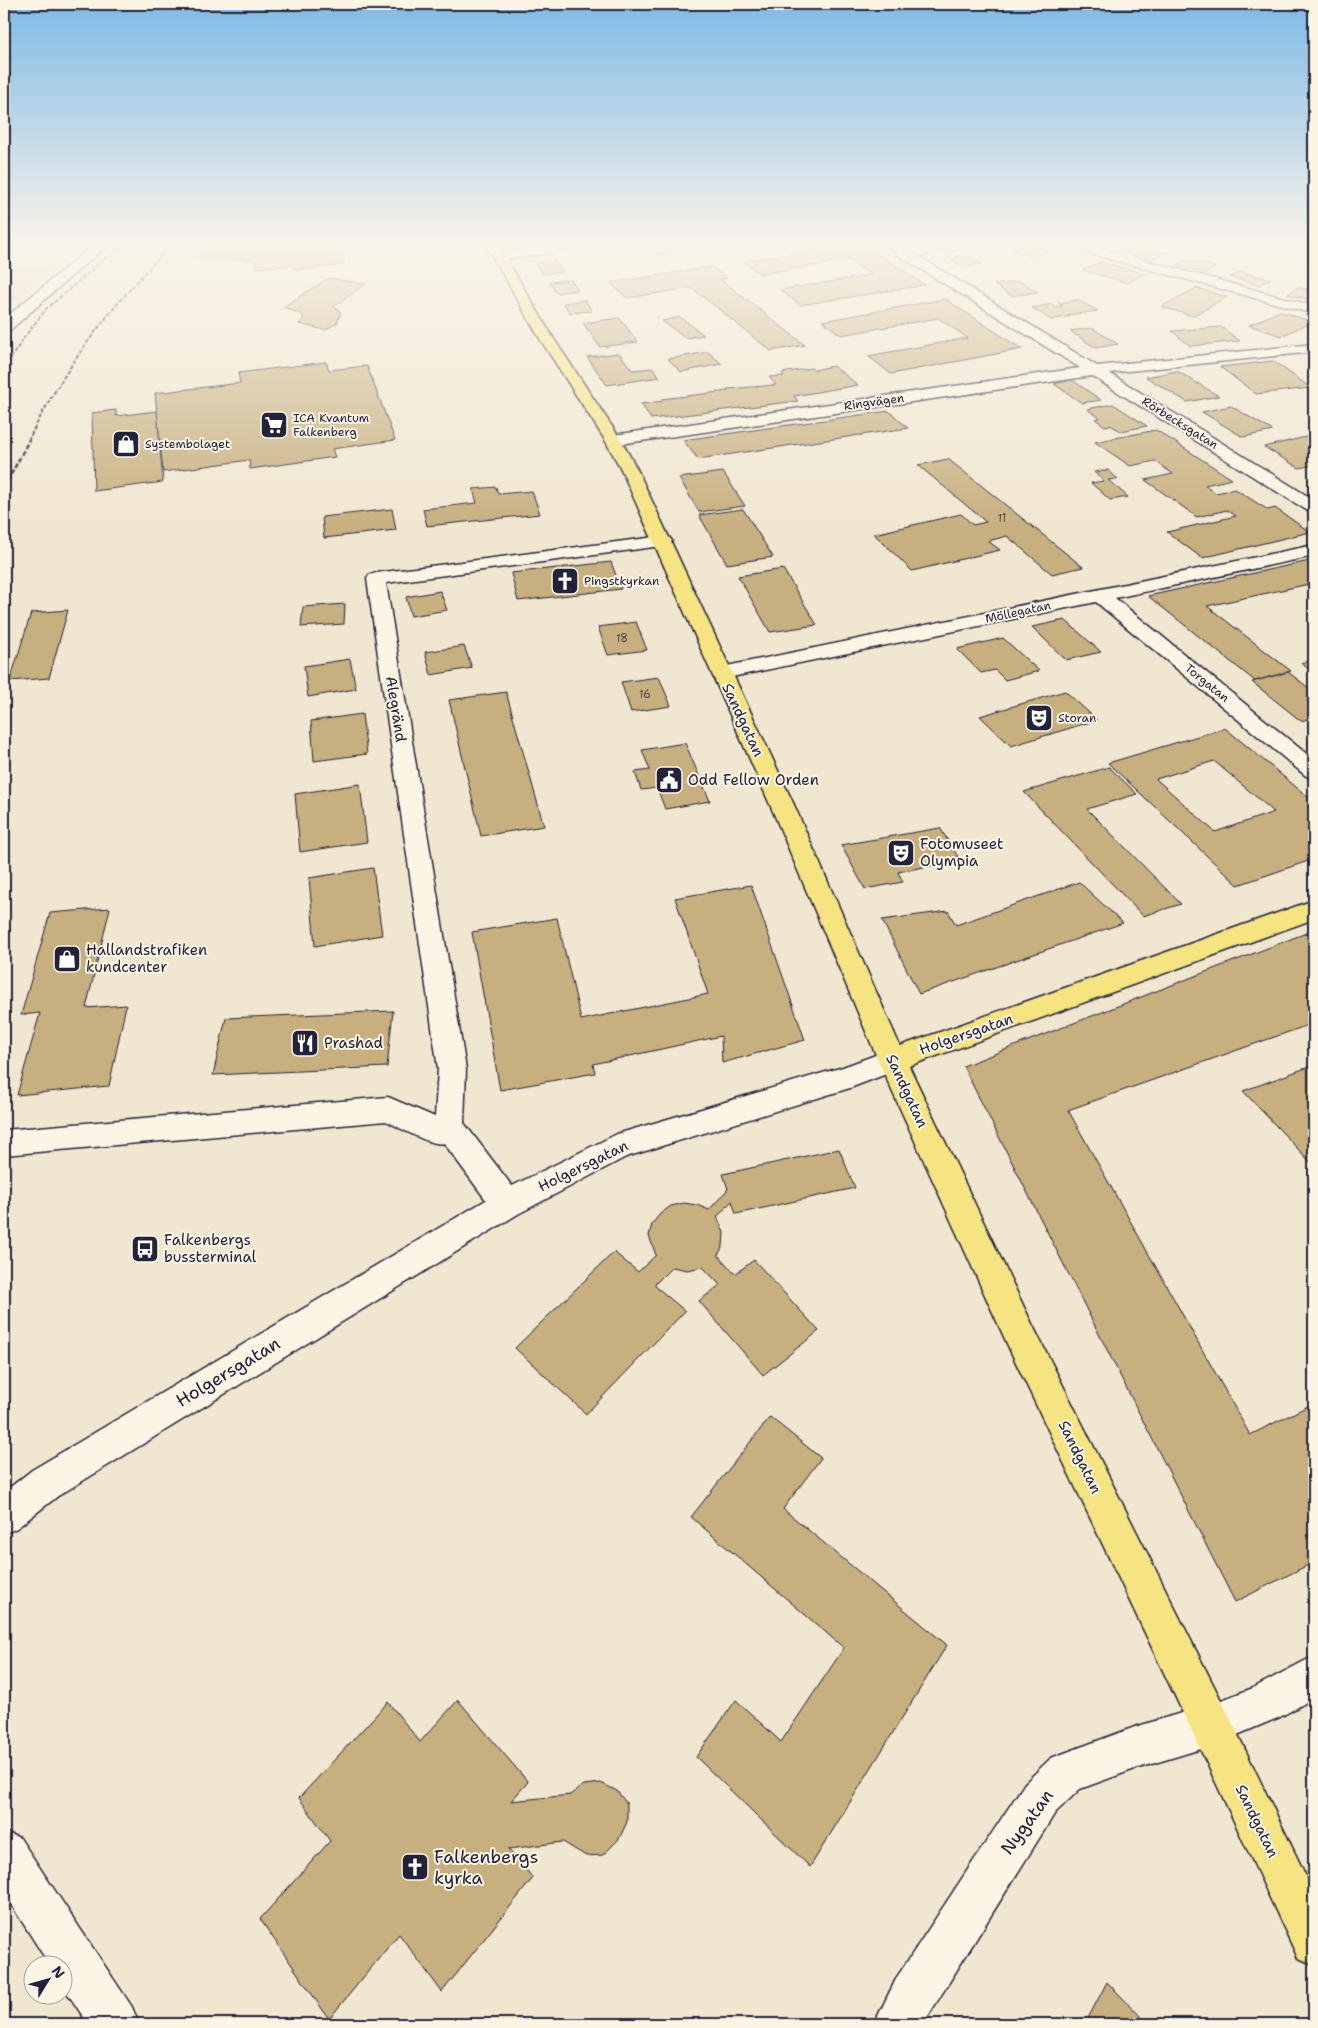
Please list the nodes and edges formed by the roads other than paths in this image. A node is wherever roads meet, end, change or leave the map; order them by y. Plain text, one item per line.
1 (547, 340) edge
2 (1046, 340) edge
3 (1314, 348) edge
4 (1096, 370) junction
5 (613, 440) junction
6 (1314, 507) edge
7 (663, 541) junction
8 (1314, 551) edge
9 (1100, 595) junction
10 (722, 673) junction
11 (1314, 771) edge
12 (1314, 909) edge
13 (892, 1060) junction
14 (449, 1126) junction
15 (4, 1143) edge
16 (507, 1204) junction
17 (4, 1515) edge
18 (1314, 1676) edge
19 (1211, 1725) junction
20 (4, 1854) edge
21 (1314, 1942) edge
22 (115, 2024) edge
23 (898, 2024) edge

1 - 5 main road, Sandgatan
2 - 4 street, Rörbecksgatan
3 - 4 street, Ringvägen
4 - 5 street, Ringvägen
4 - 6 street, Rörbecksgatan
5 - 7 main road, Sandgatan
7 - 10 main road, Sandgatan
7 - 14 street, Alegränd
8 - 9 street, Möllegatan
9 - 10 street, Möllegatan
9 - 11 street, Torgatan
10 - 13 main road, Sandgatan
12 - 13 main road, Holgersgatan
13 - 16 street, Holgersgatan
13 - 19 main road, Sandgatan
14 - 15 street
14 - 16 street
16 - 17 street, Holgersgatan
18 - 19 street, Nygatan
19 - 21 main road, Sandgatan
19 - 23 street, Nygatan
20 - 22 street

